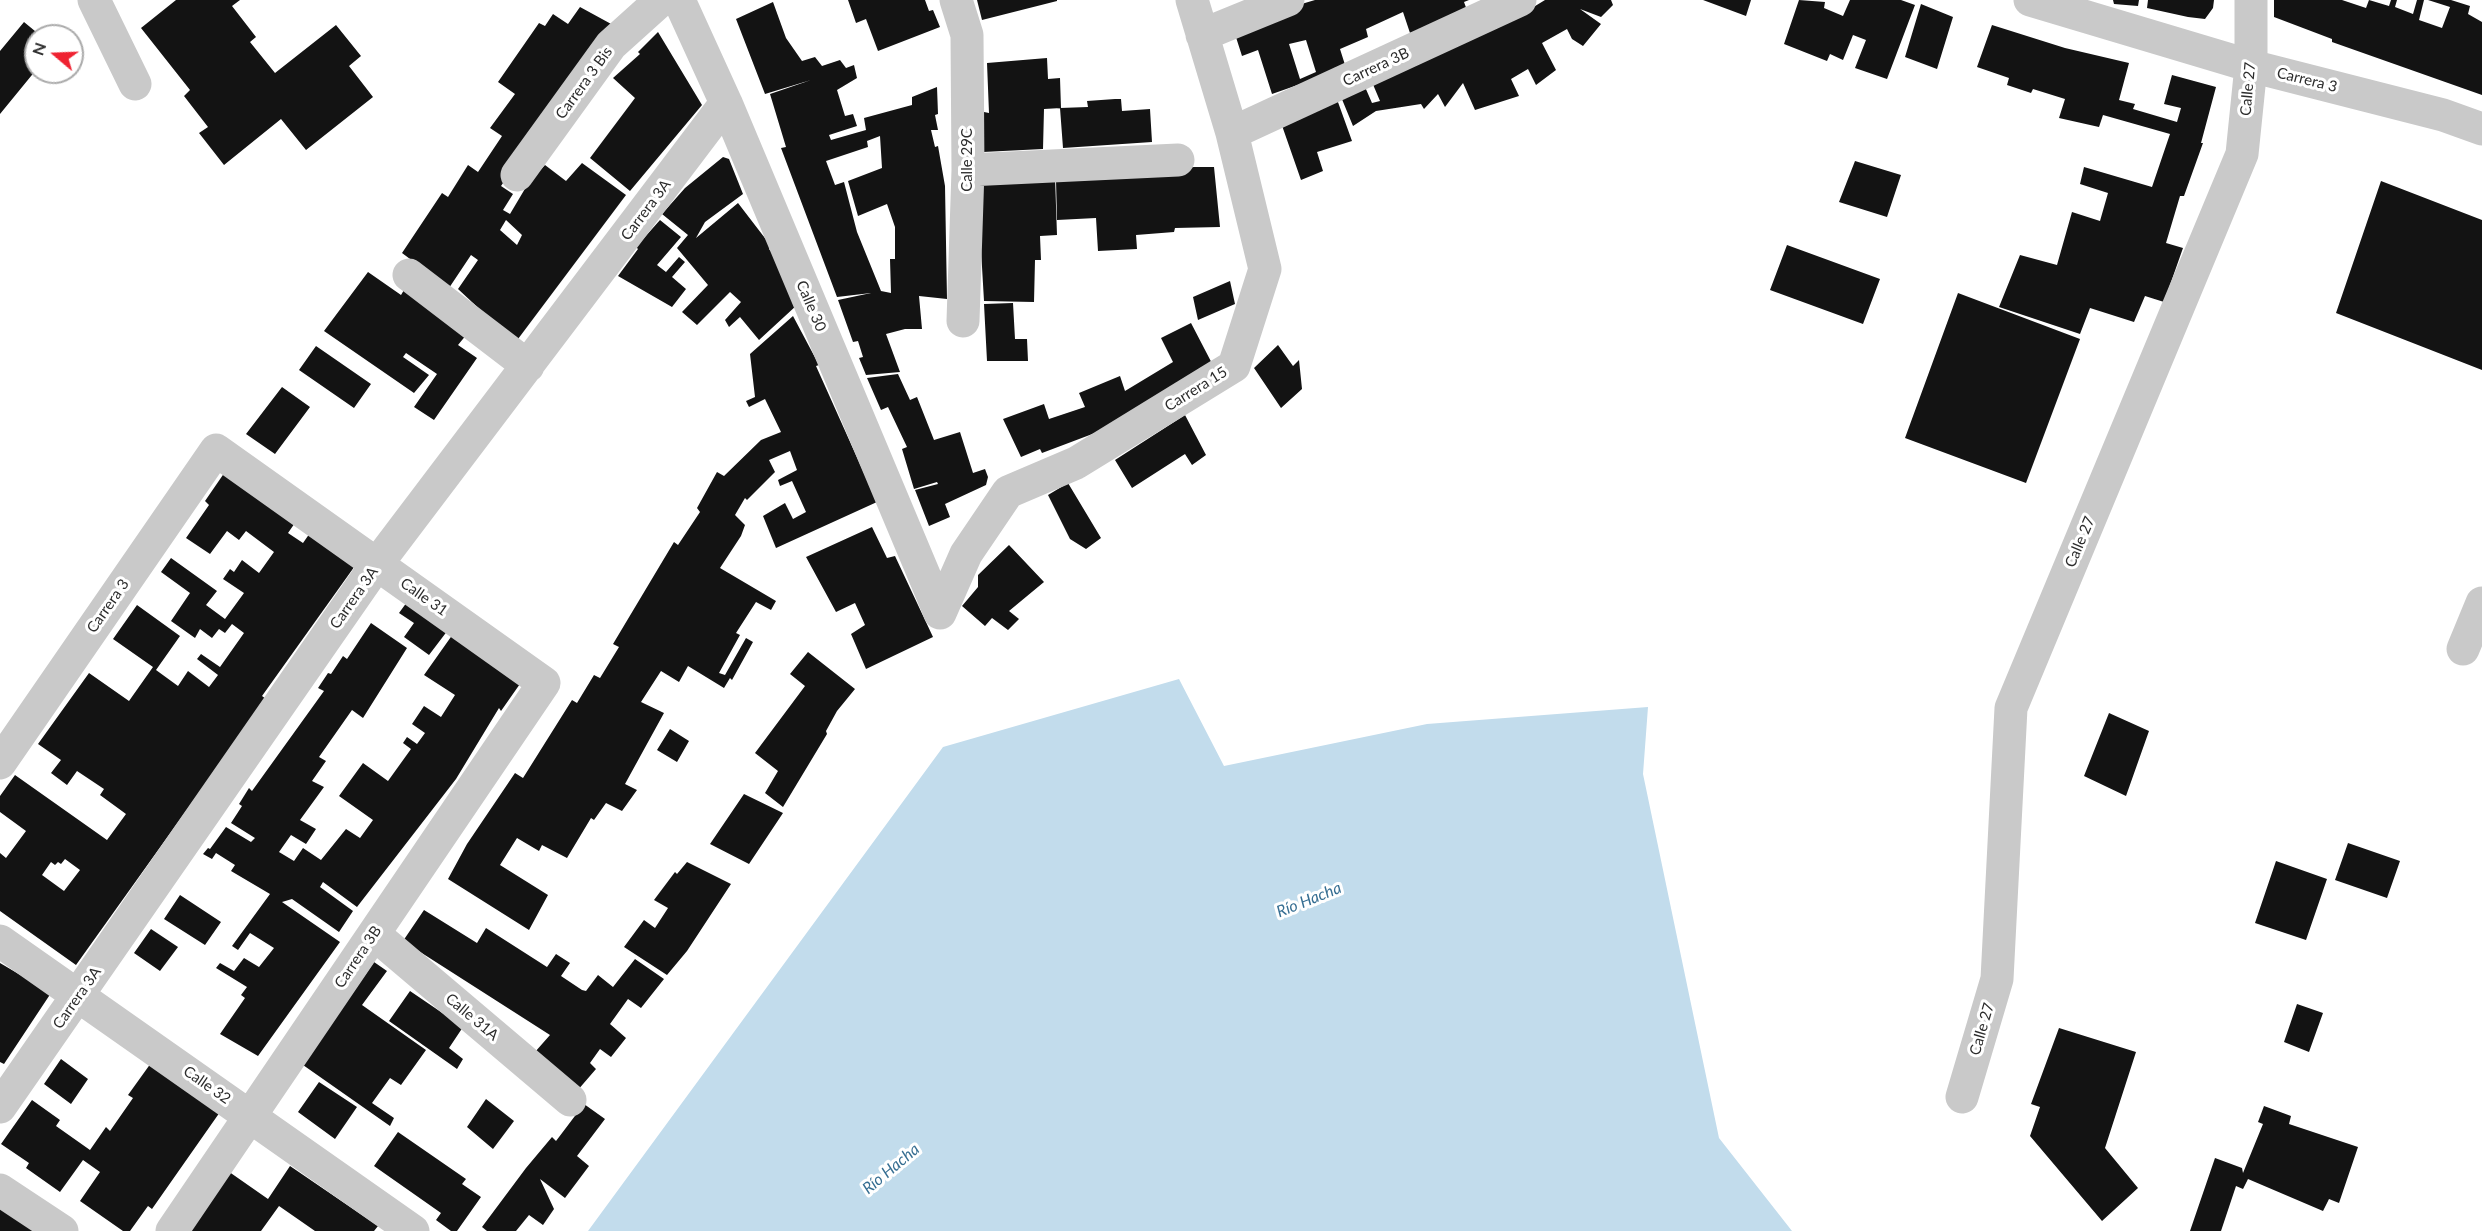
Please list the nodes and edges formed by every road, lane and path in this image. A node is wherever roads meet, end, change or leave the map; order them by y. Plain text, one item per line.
1 (94, 0) edge
2 (661, 0) edge
3 (679, 0) edge
4 (956, 0) edge
5 (1192, 0) edge
6 (1288, 0) edge
7 (1520, 0) edge
8 (2030, 0) edge
9 (2251, 0) edge
10 (1202, 35) junction
11 (2251, 66) junction
12 (135, 84) dead end
13 (726, 103) junction
14 (2482, 129) edge
15 (1233, 133) junction
16 (1178, 160) dead end
17 (968, 170) junction
18 (517, 175) dead end
19 (409, 275) dead end
20 (963, 321) dead end
21 (528, 366) junction
22 (216, 450) joint
23 (377, 564) junction
24 (2482, 603) edge
25 (940, 613) joint
26 (2463, 649) dead end
27 (544, 683) joint
28 (0, 762) edge
29 (374, 934) junction
30 (0, 941) edge
31 (79, 995) junction
32 (1962, 1097) dead end
33 (570, 1100) dead end
34 (0, 1107) edge
35 (251, 1116) junction
36 (0, 1190) edge
37 (62, 1231) edge
38 (172, 1231) edge
39 (413, 1231) edge

1 - 12 street
2 - 18 street, Carrera 3 Bis
3 - 13 street, Calle 30
4 - 17 street, Calle 29C
5 - 10 street, Carrera 15
6 - 10 street
7 - 15 street, Carrera 3B
8 - 11 street, Carrera 3
9 - 11 street, Calle 27
10 - 15 street, Carrera 15
11 - 14 street, Carrera 3
11 - 32 street, Calle 27
13 - 21 street, Carrera 3A
13 - 25 street, Calle 30
15 - 25 street, Carrera 15
16 - 17 street
17 - 20 street, Calle 29C
19 - 21 street
21 - 23 street, Carrera 3A
22 - 23 street, Calle 31
22 - 28 street, Carrera 3
23 - 27 street, Calle 31
23 - 31 street, Carrera 3A
24 - 26 street
27 - 29 street, Carrera 3B
29 - 33 street, Calle 31A
29 - 35 street, Carrera 3B
30 - 31 street, Calle 32
31 - 34 street, Carrera 3A
31 - 35 street, Calle 32
35 - 38 street, Carrera 3B
35 - 39 street, Calle 32
36 - 37 street

